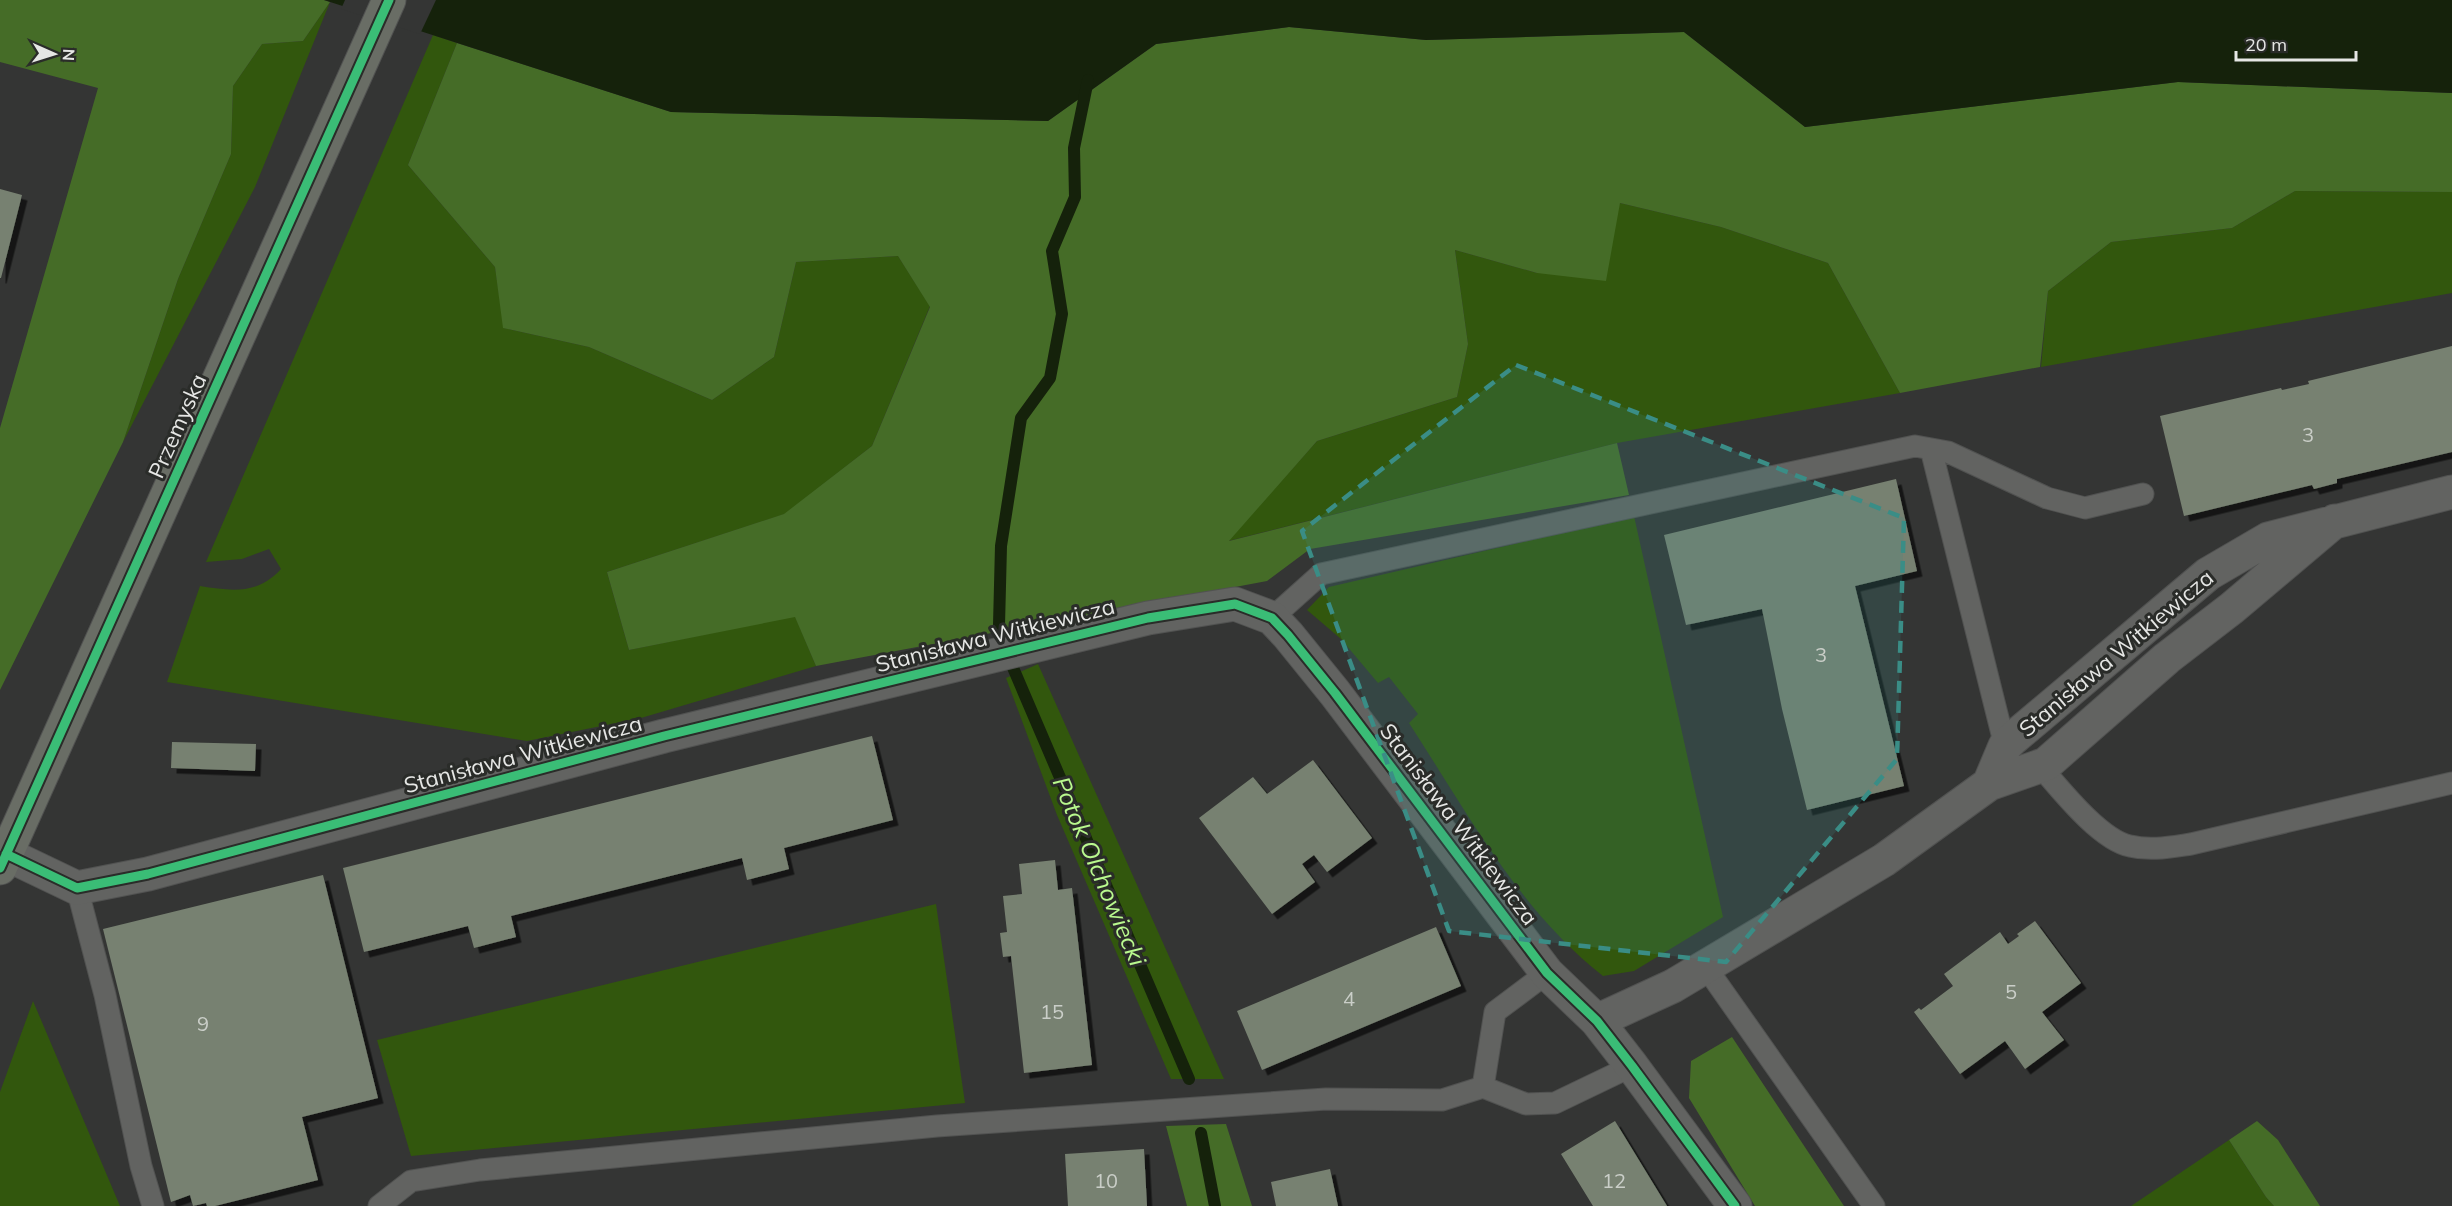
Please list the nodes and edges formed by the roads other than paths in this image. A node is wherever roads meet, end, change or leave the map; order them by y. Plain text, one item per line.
1 (389, 0) edge
2 (1931, 448) junction
3 (2452, 492) edge
4 (2143, 494) dead end
5 (2335, 521) junction
6 (1272, 618) junction
7 (2005, 746) junction
8 (2040, 766) junction
9 (2452, 783) edge
10 (1989, 784) junction
11 (3, 861) edge
12 (77, 888) junction
13 (1705, 966) junction
14 (1547, 973) junction
15 (1597, 1021) junction
16 (1632, 1066) junction
17 (1483, 1088) junction
18 (153, 1206) edge
19 (379, 1206) edge
20 (1735, 1206) edge
21 (1874, 1206) edge

1 - 11 main road, Przemyska
2 - 4 lane
2 - 6 lane
2 - 7 lane
3 - 5 street, Stanisława Witkiewicza
5 - 7 street, Stanisława Witkiewicza
5 - 8 street, Stanisława Witkiewicza
6 - 12 street, Stanisława Witkiewicza
6 - 14 street, Stanisława Witkiewicza
7 - 10 street, Stanisława Witkiewicza
8 - 9 lane
8 - 10 street, Stanisława Witkiewicza
10 - 13 street, Stanisława Witkiewicza
11 - 12 street
12 - 18 lane
13 - 15 street, Stanisława Witkiewicza
13 - 21 lane
14 - 15 street, Stanisława Witkiewicza
14 - 17 lane
15 - 16 street, Stanisława Witkiewicza
16 - 17 lane
16 - 20 street, Stanisława Witkiewicza
17 - 19 lane

